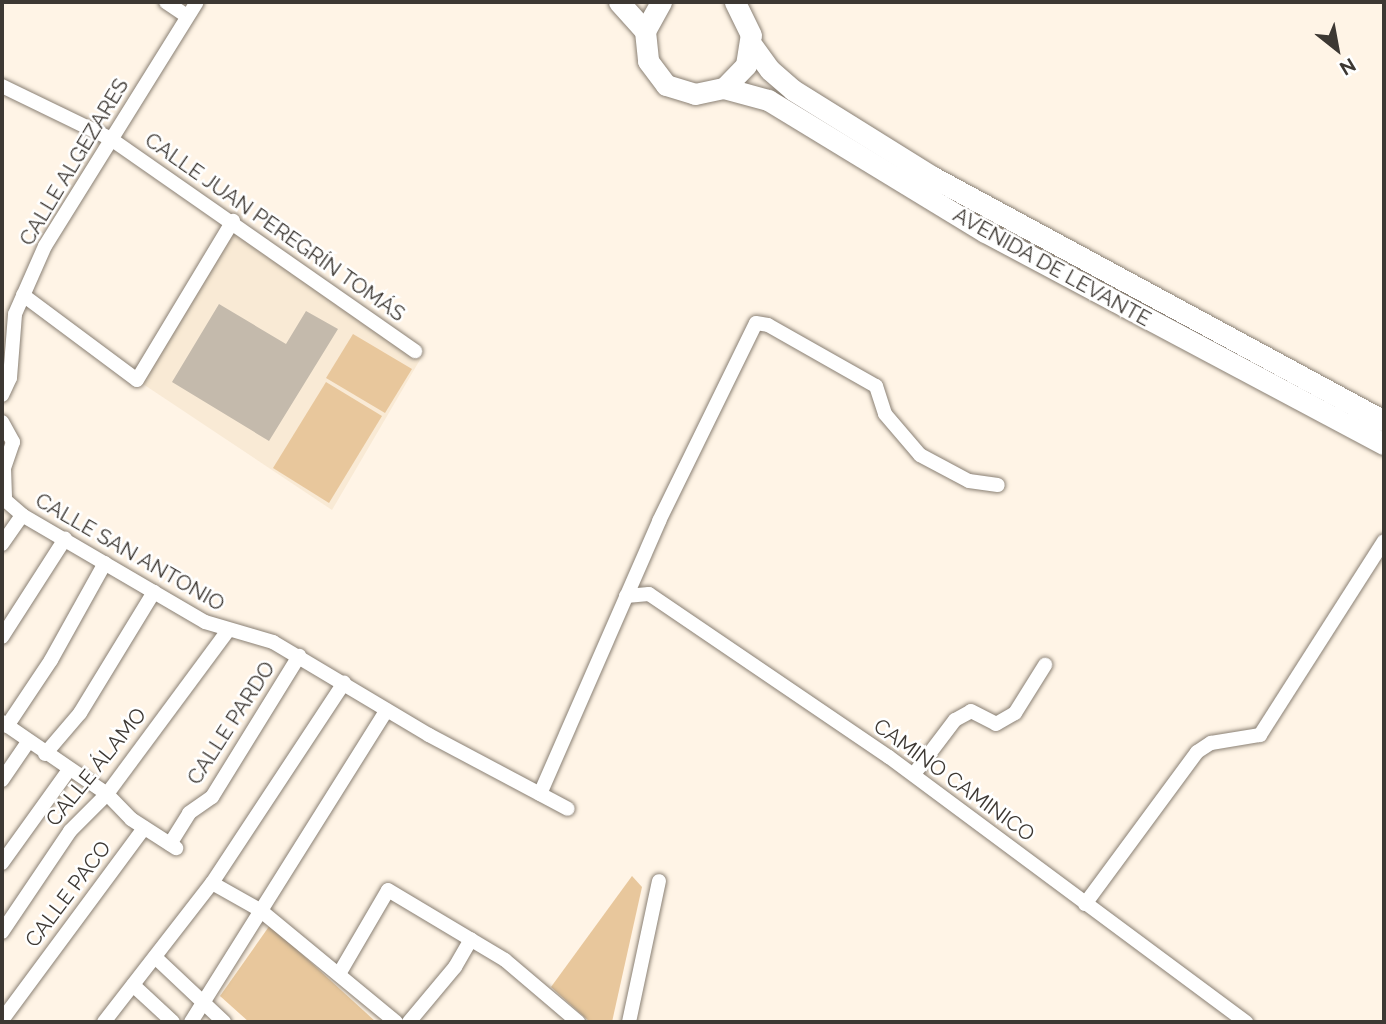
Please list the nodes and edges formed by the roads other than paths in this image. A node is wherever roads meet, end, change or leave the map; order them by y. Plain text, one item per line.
1 (166, 2) edge
2 (197, 2) edge
3 (619, 2) edge
4 (661, 2) edge
5 (735, 2) edge
6 (187, 16) junction
7 (645, 32) junction
8 (751, 44) junction
9 (2, 86) edge
10 (724, 88) junction
11 (111, 139) junction
12 (233, 221) junction
13 (23, 295) junction
14 (415, 351) dead end
15 (2, 395) edge
16 (1384, 421) edge
17 (2, 422) edge
18 (1384, 444) edge
19 (998, 485) dead end
20 (22, 515) junction
21 (65, 539) junction
22 (1384, 541) edge
23 (2, 544) edge
24 (106, 563) junction
25 (155, 592) junction
26 (626, 596) junction
27 (227, 632) junction
28 (2, 637) edge
29 (299, 656) junction
30 (1045, 665) dead end
31 (344, 683) junction
32 (387, 710) junction
33 (4, 724) edge
34 (28, 742) junction
35 (45, 754) junction
36 (68, 771) junction
37 (914, 774) junction
38 (2, 780) edge
39 (107, 794) junction
40 (540, 794) junction
41 (568, 809) dead end
42 (144, 828) junction
43 (2, 863) edge
44 (659, 881) dead end
45 (212, 883) junction
46 (1085, 904) junction
47 (260, 910) junction
48 (2, 932) edge
49 (471, 939) junction
50 (155, 957) junction
51 (339, 974) junction
52 (133, 985) junction
53 (201, 1004) junction
54 (2, 1020) edge
55 (104, 1022) edge
56 (173, 1022) edge
57 (191, 1022) edge
58 (224, 1022) edge
59 (397, 1022) edge
60 (409, 1022) edge
61 (579, 1022) edge
62 (629, 1022) edge
63 (1246, 1022) edge

1 - 6 street
2 - 6 street, CALLE ALGEZARES
3 - 7 main road
4 - 7 main road
5 - 8 main road
6 - 11 street, CALLE ALGEZARES
7 - 10 main road
8 - 10 main road
8 - 16 main road, AVENIDA DE LEVANTE
9 - 11 street, CALLE JUAN PEREGRÍN TOMÁS
10 - 18 main road, AVENIDA DE LEVANTE
11 - 12 street, CALLE JUAN PEREGRÍN TOMÁS
11 - 13 street, CALLE ALGEZARES
12 - 13 street
12 - 14 street, CALLE JUAN PEREGRÍN TOMÁS
13 - 15 street, CALLE ALGEZARES
17 - 20 street, CALLE SAN ANTONIO
19 - 26 street
20 - 21 street, CALLE SAN ANTONIO
20 - 23 street
21 - 24 street, CALLE SAN ANTONIO
21 - 28 street
22 - 46 street
24 - 25 street, CALLE SAN ANTONIO
24 - 33 street
25 - 27 street, CALLE SAN ANTONIO
25 - 35 street
26 - 37 street, CAMINO CAMINICO
26 - 40 street
27 - 29 street, CALLE SAN ANTONIO
27 - 39 street, CALLE ÁLAMO
29 - 31 street, CALLE SAN ANTONIO
29 - 42 street, CALLE PARDO
30 - 37 street
31 - 32 street, CALLE SAN ANTONIO
31 - 45 street
32 - 40 street, CALLE SAN ANTONIO
32 - 47 street
33 - 34 street
34 - 35 street
34 - 38 street
35 - 36 street
36 - 39 street
36 - 43 street
37 - 46 street, CAMINO CAMINICO
39 - 42 street
39 - 48 street, CALLE ÁLAMO
40 - 41 street, CALLE SAN ANTONIO
42 - 54 street, CALLE PACO
44 - 62 street
45 - 47 street
45 - 50 street
46 - 63 street, CAMINO CAMINICO
47 - 51 street
47 - 53 street
49 - 51 street
49 - 60 street
49 - 61 street
50 - 52 street
50 - 53 street
51 - 59 street
52 - 55 street
52 - 56 street
53 - 57 street
53 - 58 street

